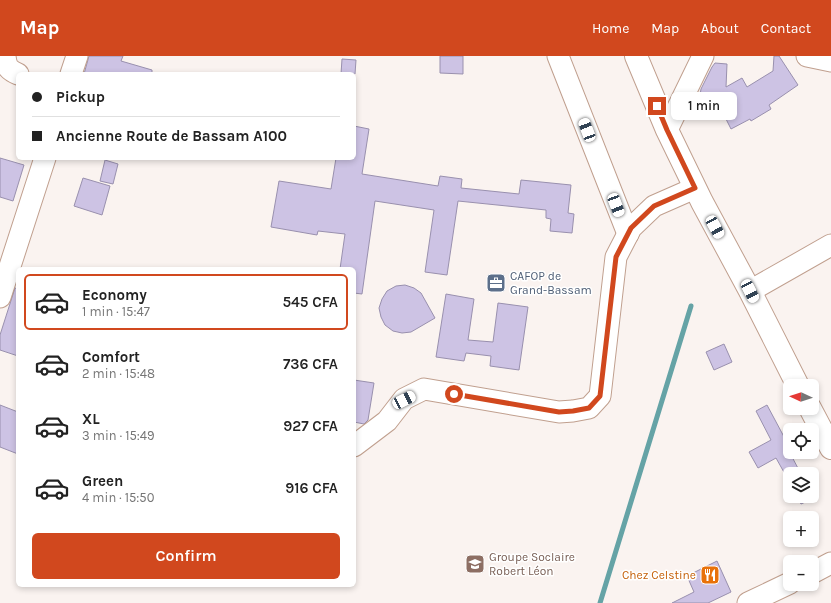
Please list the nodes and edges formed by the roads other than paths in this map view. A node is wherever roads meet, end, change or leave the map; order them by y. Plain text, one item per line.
1 (5, 56) edge
2 (77, 56) edge
3 (558, 56) edge
4 (636, 56) edge
5 (703, 56) edge
6 (807, 56) edge
7 (831, 61) edge
8 (73, 72) edge
9 (16, 73) edge
10 (667, 130) junction
11 (44, 160) edge
12 (695, 188) junction
13 (628, 234) junction
14 (831, 244) edge
15 (750, 291) junction
16 (0, 297) edge
17 (794, 379) edge
18 (814, 415) edge
19 (356, 444) edge
20 (831, 448) edge
21 (831, 564) edge
22 (819, 569) edge
23 (783, 586) edge
24 (748, 603) edge

1 - 9 street
2 - 8 street
3 - 13 street
4 - 10 main road
5 - 10 street
6 - 7 street
10 - 12 main road
11 - 16 street
12 - 13 street
12 - 15 main road
13 - 19 street
14 - 15 street
15 - 17 main road
18 - 20 main road
21 - 22 street
23 - 24 street

